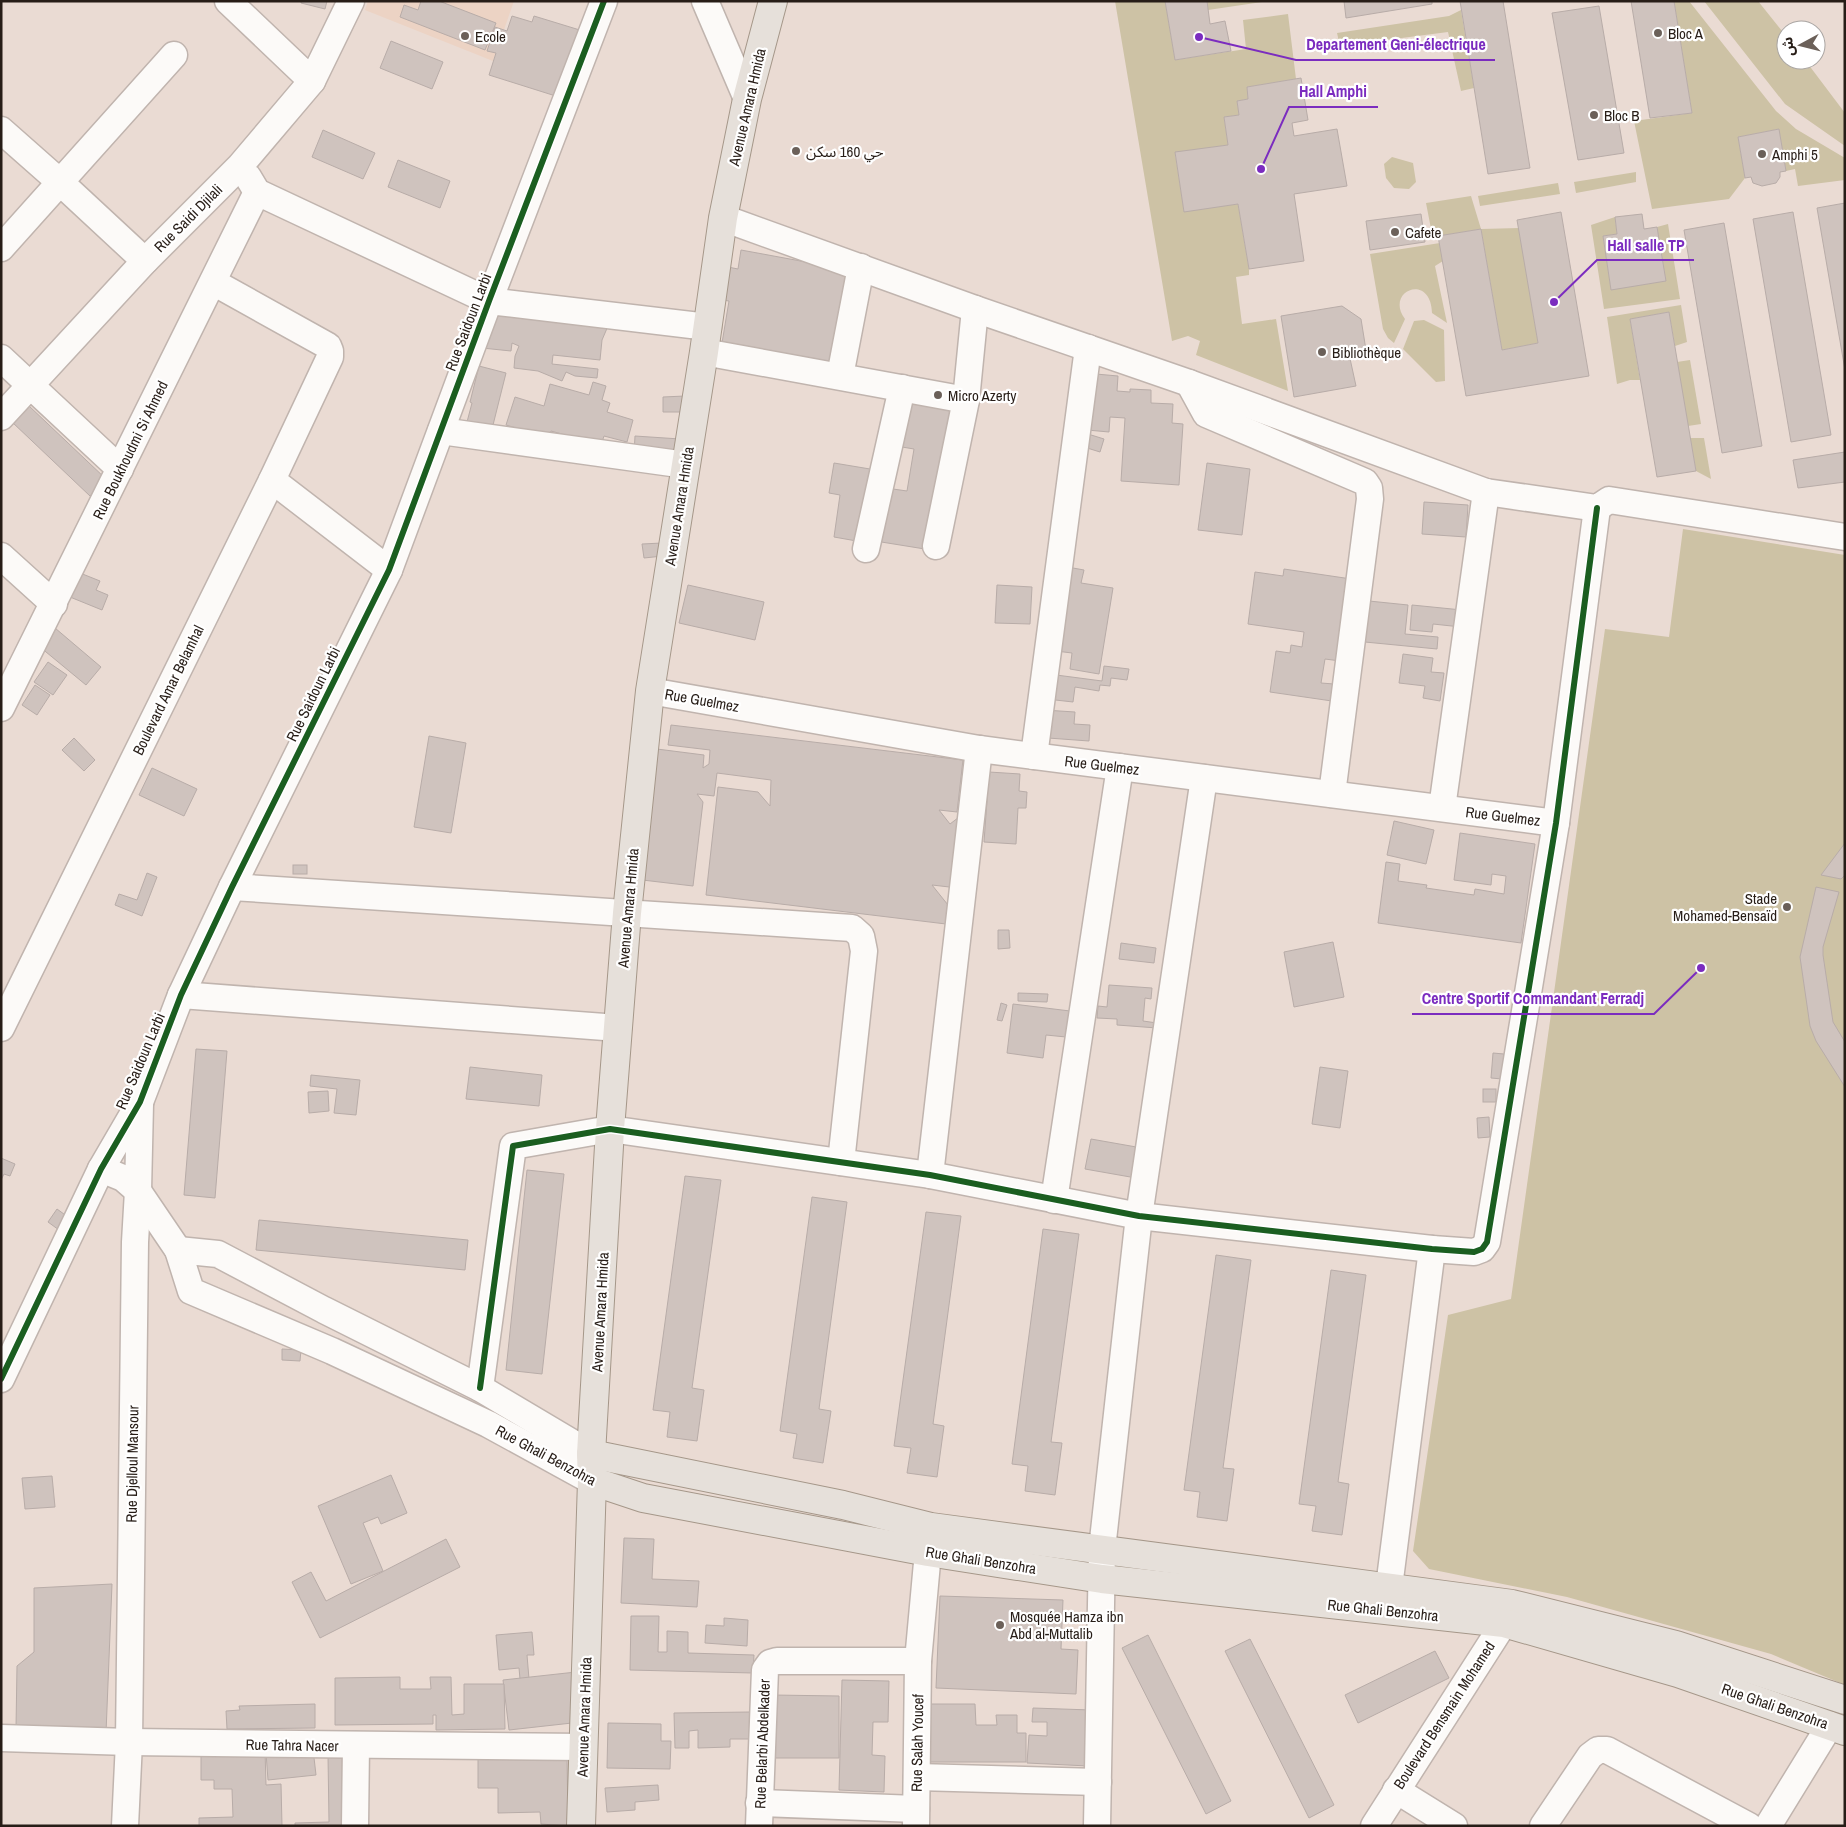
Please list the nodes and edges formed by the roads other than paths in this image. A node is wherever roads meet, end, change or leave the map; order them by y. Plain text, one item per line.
1 (228, 1) edge
2 (351, 1) edge
3 (604, 1) edge
4 (705, 1) edge
5 (773, 1) edge
6 (174, 55) dead end
7 (312, 81) junction
8 (747, 99) junction
9 (1, 130) edge
10 (240, 166) junction
11 (61, 183) junction
12 (257, 192) junction
13 (723, 218) junction
14 (1, 248) edge
15 (145, 261) junction
16 (860, 267) junction
17 (213, 282) junction
18 (489, 301) junction
19 (975, 309) junction
20 (706, 339) junction
21 (1088, 348) junction
22 (1, 358) edge
23 (840, 376) junction
24 (1189, 383) junction
25 (30, 386) junction
26 (902, 388) junction
27 (966, 400) junction
28 (1, 417) edge
29 (440, 431) junction
30 (686, 465) junction
31 (120, 469) junction
32 (272, 480) junction
33 (1486, 492) junction
34 (1597, 508) junction
35 (1845, 537) edge
36 (936, 546) dead end
37 (866, 549) dead end
38 (1, 556) edge
39 (389, 570) junction
40 (54, 604) junction
41 (650, 691) junction
42 (1, 708) edge
43 (979, 749) junction
44 (1034, 756) junction
45 (1120, 767) junction
46 (1204, 778) junction
47 (1332, 794) junction
48 (1442, 808) junction
49 (1556, 822) junction
50 (232, 887) junction
51 (627, 913) junction
52 (181, 995) junction
53 (1, 1028) edge
54 (618, 1028) junction
55 (140, 1102) junction
56 (610, 1129) junction
57 (841, 1162) junction
58 (101, 1169) junction
59 (930, 1175) junction
60 (138, 1191) junction
61 (1054, 1200) junction
62 (1139, 1216) junction
63 (1432, 1249) junction
64 (178, 1250) junction
65 (1, 1379) edge
66 (480, 1388) junction
67 (591, 1454) junction
68 (592, 1481) junction
69 (930, 1540) junction
70 (1102, 1549) junction
71 (1102, 1579) junction
72 (1389, 1586) junction
73 (1508, 1614) junction
74 (918, 1661) junction
75 (1845, 1700) edge
76 (1837, 1728) edge
77 (1, 1738) edge
78 (129, 1742) junction
79 (356, 1745) junction
80 (583, 1747) junction
81 (917, 1778) junction
82 (1098, 1782) junction
83 (1396, 1790) junction
84 (759, 1814) edge
85 (821, 1816) edge
86 (916, 1818) edge
87 (125, 1826) edge
88 (355, 1826) edge
89 (581, 1826) edge
90 (1097, 1826) edge
91 (1374, 1826) edge
92 (1454, 1826) edge
93 (1543, 1826) edge
94 (1749, 1826) edge
95 (1768, 1826) edge

1 - 7 street
2 - 7 street, Rue Saidi Djilali
3 - 18 street, Rue Saidoun Larbi
4 - 8 street
5 - 8 main road, Avenue Amara Hmida
6 - 11 street
7 - 10 street, Rue Saidi Djilali
8 - 13 main road, Avenue Amara Hmida
9 - 11 street
10 - 12 street
10 - 15 street, Rue Saidi Djilali
11 - 14 street
11 - 15 street
12 - 17 street, Rue Boukhoudmi Si Ahmed
12 - 18 street
13 - 16 street
13 - 20 main road, Avenue Amara Hmida
15 - 25 street, Rue Saidi Djilali
16 - 19 street
16 - 23 street
17 - 31 street, Rue Boukhoudmi Si Ahmed
17 - 32 street, Boulevard Amar Belamhal
18 - 20 street
18 - 29 street, Rue Saidoun Larbi
19 - 21 street
19 - 27 street
20 - 23 street
20 - 30 main road, Avenue Amara Hmida
21 - 24 street
21 - 44 street
22 - 25 street
23 - 26 street
24 - 33 street
24 - 47 street
25 - 28 street, Rue Saidi Djilali
25 - 31 street
26 - 27 street
26 - 37 street
27 - 36 street
29 - 30 street
29 - 39 street, Rue Saidoun Larbi
30 - 41 main road, Avenue Amara Hmida
31 - 40 street, Rue Boukhoudmi Si Ahmed
32 - 39 street
32 - 53 street, Boulevard Amar Belamhal
33 - 34 street
33 - 48 street
34 - 35 street
34 - 49 street
38 - 40 street
39 - 50 street, Rue Saidoun Larbi
40 - 42 street, Rue Boukhoudmi Si Ahmed
41 - 43 street, Rue Guelmez
41 - 51 main road, Avenue Amara Hmida
43 - 44 street, Rue Guelmez
43 - 59 street
44 - 45 street, Rue Guelmez
45 - 46 street, Rue Guelmez
45 - 61 street
46 - 47 street, Rue Guelmez
46 - 62 street
47 - 48 street, Rue Guelmez
48 - 49 street, Rue Guelmez
49 - 63 street
50 - 51 street
50 - 52 street, Rue Saidoun Larbi
51 - 54 main road, Avenue Amara Hmida
51 - 57 street
52 - 54 street
52 - 55 street, Rue Saidoun Larbi
54 - 56 main road, Avenue Amara Hmida
55 - 58 street, Rue Saidoun Larbi
55 - 60 street, Rue Djelloul Mansour
56 - 57 street
56 - 66 street
56 - 67 main road, Avenue Amara Hmida
57 - 59 street
58 - 60 street, Rue Ghali Benzohra
58 - 65 street, Rue Saidoun Larbi
59 - 61 street
60 - 64 street, Rue Ghali Benzohra
60 - 78 street, Rue Djelloul Mansour
61 - 62 street
62 - 63 street
62 - 70 street
63 - 72 street
64 - 66 street, Rue Ghali Benzohra
64 - 68 street, Rue Ghali Benzohra
66 - 67 street, Rue Ghali Benzohra
67 - 68 main road, Avenue Amara Hmida
67 - 69 main road, Rue Ghali Benzohra
68 - 69 main road, Rue Ghali Benzohra
68 - 80 main road, Avenue Amara Hmida
69 - 70 main road, Rue Ghali Benzohra
69 - 71 main road, Rue Ghali Benzohra
69 - 74 street, Rue Salah Youcef
70 - 71 street
70 - 72 main road, Rue Ghali Benzohra
71 - 73 main road, Rue Ghali Benzohra
71 - 82 street
72 - 73 main road, Rue Ghali Benzohra
73 - 75 main road, Rue Ghali Benzohra
73 - 76 main road, Rue Ghali Benzohra
73 - 83 street, Boulevard Bensmain Mohamed
74 - 81 street, Rue Salah Youcef
74 - 84 street, Rue Belarbi Abdelkader
76 - 95 street
77 - 78 street, Rue Tahra Nacer
78 - 79 street, Rue Tahra Nacer
78 - 87 street, Rue Djelloul Mansour
79 - 80 street, Rue Tahra Nacer
79 - 88 street
80 - 89 main road, Avenue Amara Hmida
81 - 82 street
81 - 86 street, Rue Salah Youcef
82 - 90 street
83 - 91 street, Boulevard Bensmain Mohamed
83 - 92 street
84 - 85 street
85 - 86 street
93 - 94 street

